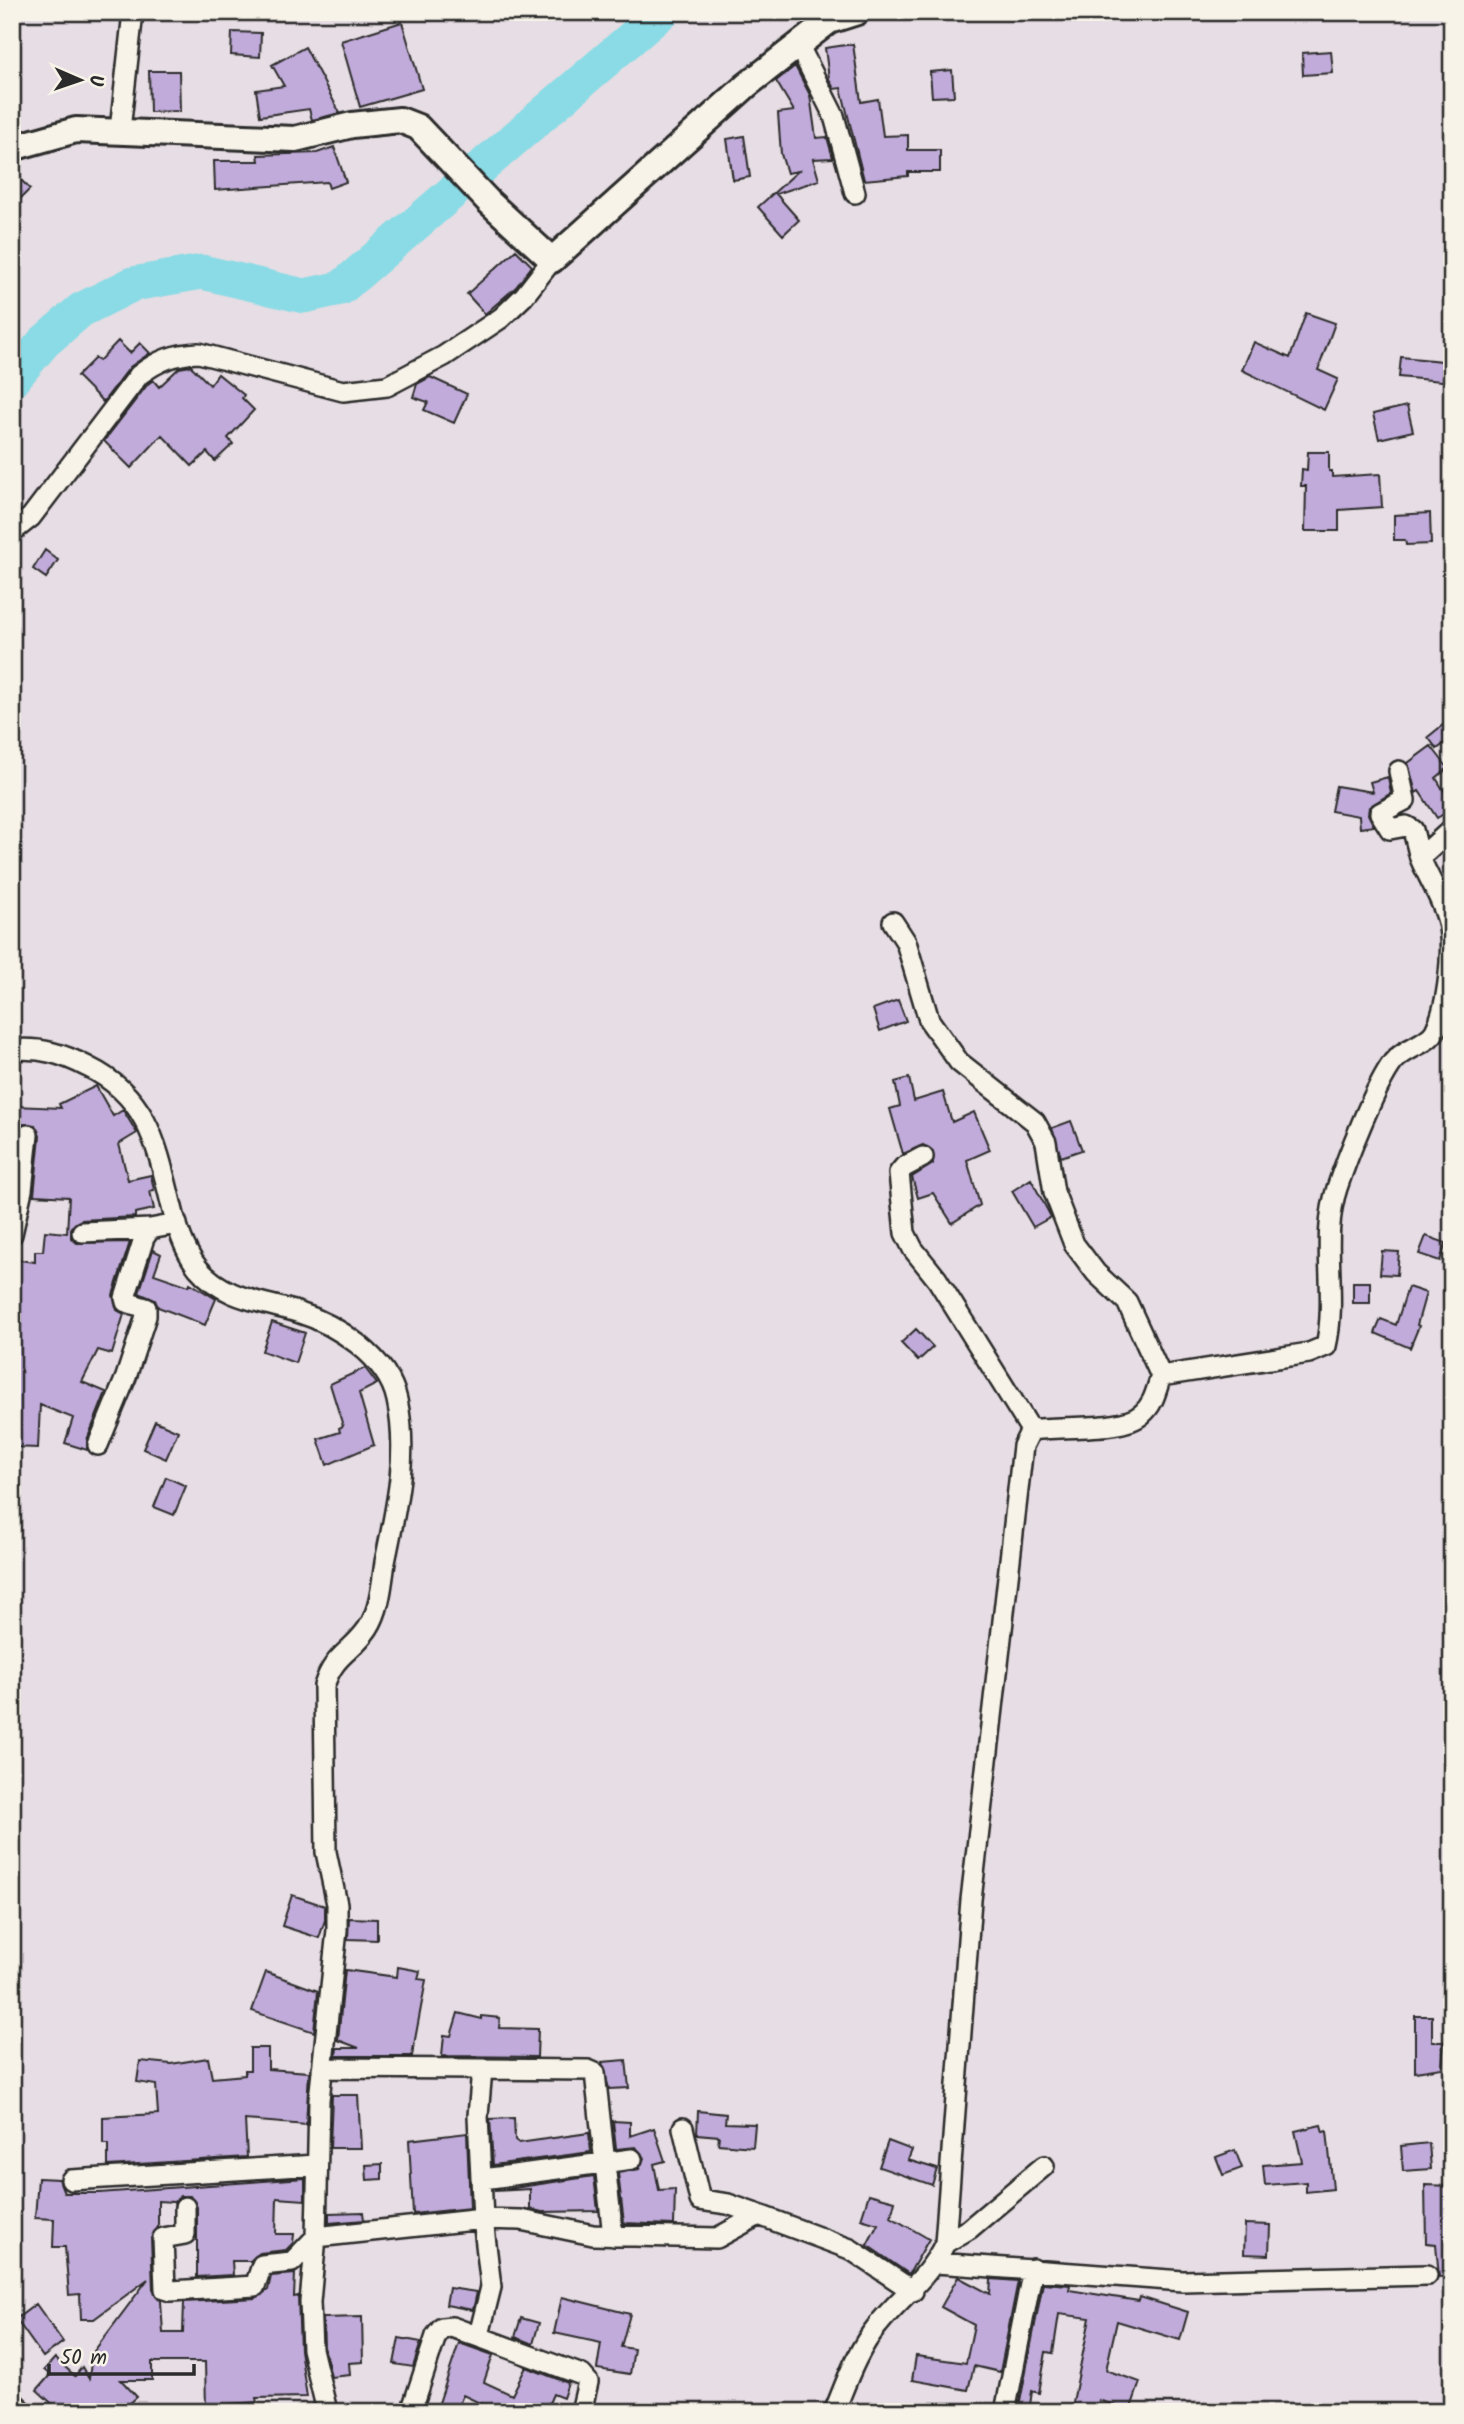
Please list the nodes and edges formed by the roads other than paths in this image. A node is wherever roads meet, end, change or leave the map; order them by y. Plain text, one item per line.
1 (133, 12) edge
2 (857, 12) edge
3 (798, 44) junction
4 (120, 130) junction
5 (12, 148) edge
6 (855, 193) dead end
7 (552, 260) junction
8 (12, 532) edge
9 (1399, 771) dead end
10 (1452, 829) edge
11 (1420, 859) junction
12 (893, 922) dead end
13 (12, 1050) edge
14 (28, 1135) dead end
15 (923, 1157) dead end
16 (177, 1224) junction
17 (150, 1229) junction
18 (82, 1232) dead end
19 (12, 1234) edge
20 (1161, 1376) junction
21 (1031, 1430) junction
22 (97, 1445) dead end
23 (322, 2068) junction
24 (482, 2069) junction
25 (684, 2129) dead end
26 (632, 2160) dead end
27 (603, 2163) junction
28 (317, 2165) junction
29 (1044, 2166) dead end
30 (483, 2179) junction
31 (71, 2180) dead end
32 (185, 2207) dead end
33 (759, 2215) junction
34 (483, 2219) junction
35 (613, 2236) junction
36 (316, 2237) junction
37 (945, 2243) junction
38 (936, 2263) junction
39 (1033, 2269) junction
40 (1427, 2275) dead end
41 (912, 2291) junction
42 (479, 2336) junction
43 (12, 2401) edge
44 (24, 2412) edge
45 (309, 2412) edge
46 (327, 2412) edge
47 (411, 2412) edge
48 (581, 2412) edge
49 (834, 2412) edge
50 (1005, 2412) edge

1 - 4 street
2 - 3 street
3 - 6 street
3 - 7 street
4 - 5 street
4 - 7 street
7 - 8 street
9 - 11 street
10 - 11 street
11 - 20 street
12 - 20 street
13 - 16 street
14 - 19 street
15 - 21 street
16 - 17 street
16 - 23 street
17 - 18 street
17 - 22 street
20 - 21 street
21 - 37 street
23 - 24 street
23 - 28 street
24 - 27 street
24 - 30 street
25 - 33 street
26 - 27 street
27 - 30 street
27 - 35 street
28 - 31 street
28 - 36 street
29 - 37 street
30 - 34 street
32 - 36 street
33 - 35 street
33 - 41 street
34 - 35 street
34 - 36 street
34 - 42 street
36 - 46 street
37 - 38 street
38 - 39 street
38 - 41 street
39 - 40 street
39 - 50 street
41 - 49 street
42 - 47 street
42 - 48 street
43 - 44 street
45 - 46 street

